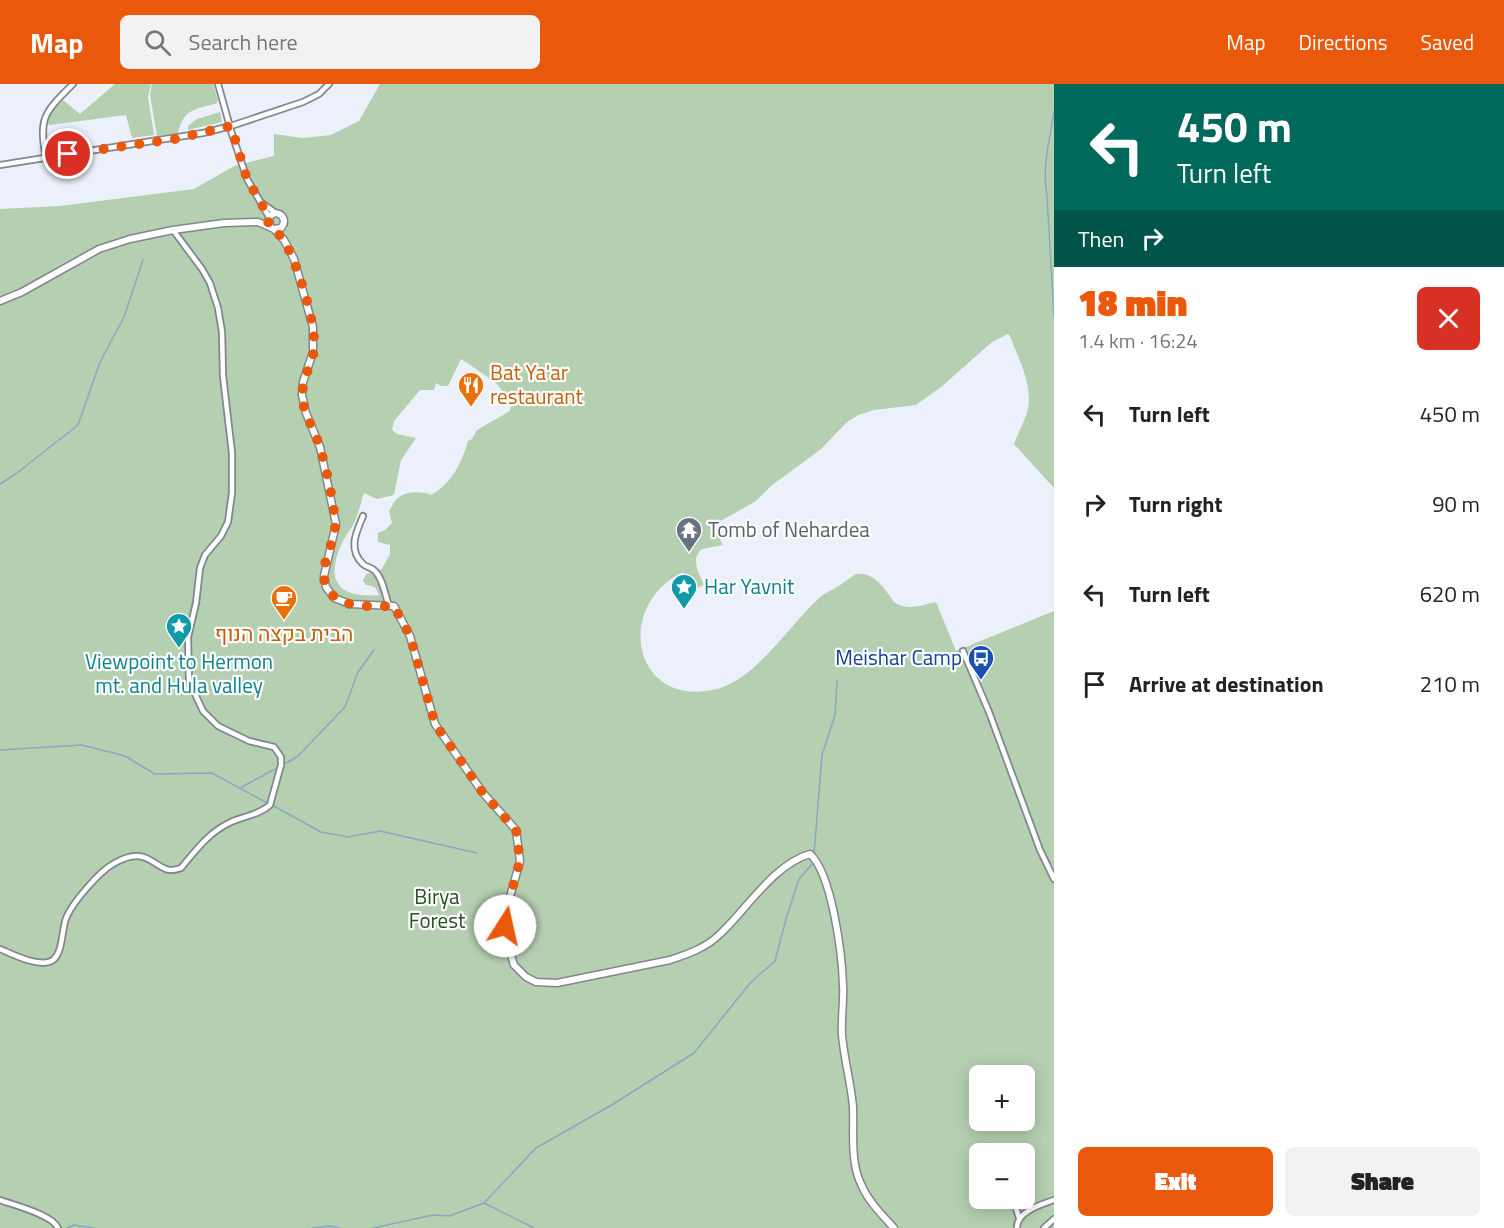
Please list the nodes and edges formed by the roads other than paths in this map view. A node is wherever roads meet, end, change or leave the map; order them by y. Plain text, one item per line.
1 (73, 84) edge
2 (218, 84) edge
3 (329, 84) edge
4 (231, 126) junction
5 (46, 158) junction
6 (0, 165) edge
7 (260, 202) junction
8 (276, 213) junction
9 (268, 218) junction
10 (249, 222) junction
11 (275, 228) junction
12 (173, 230) junction
13 (0, 301) edge
14 (363, 516) dead end
15 (389, 606) junction
16 (963, 651) dead end
17 (1054, 879) edge
18 (0, 949) edge
19 (0, 1200) edge
20 (1054, 1200) edge
21 (1016, 1209) edge
22 (1019, 1218) junction
23 (1054, 1219) edge
24 (58, 1228) edge
25 (894, 1228) edge
26 (1017, 1228) edge
27 (1044, 1228) edge

1 - 5 street
2 - 4 street
3 - 4 street
4 - 5 street
4 - 7 street
5 - 6 street
7 - 8 street
7 - 9 street
8 - 9 main road
8 - 11 main road
9 - 10 main road
9 - 11 main road
10 - 11 main road
10 - 12 main road
11 - 15 main road
12 - 13 main road
12 - 18 street
14 - 15 street
15 - 25 main road
16 - 17 street
19 - 24 street
20 - 22 street
21 - 22 street
22 - 26 street
23 - 27 street

